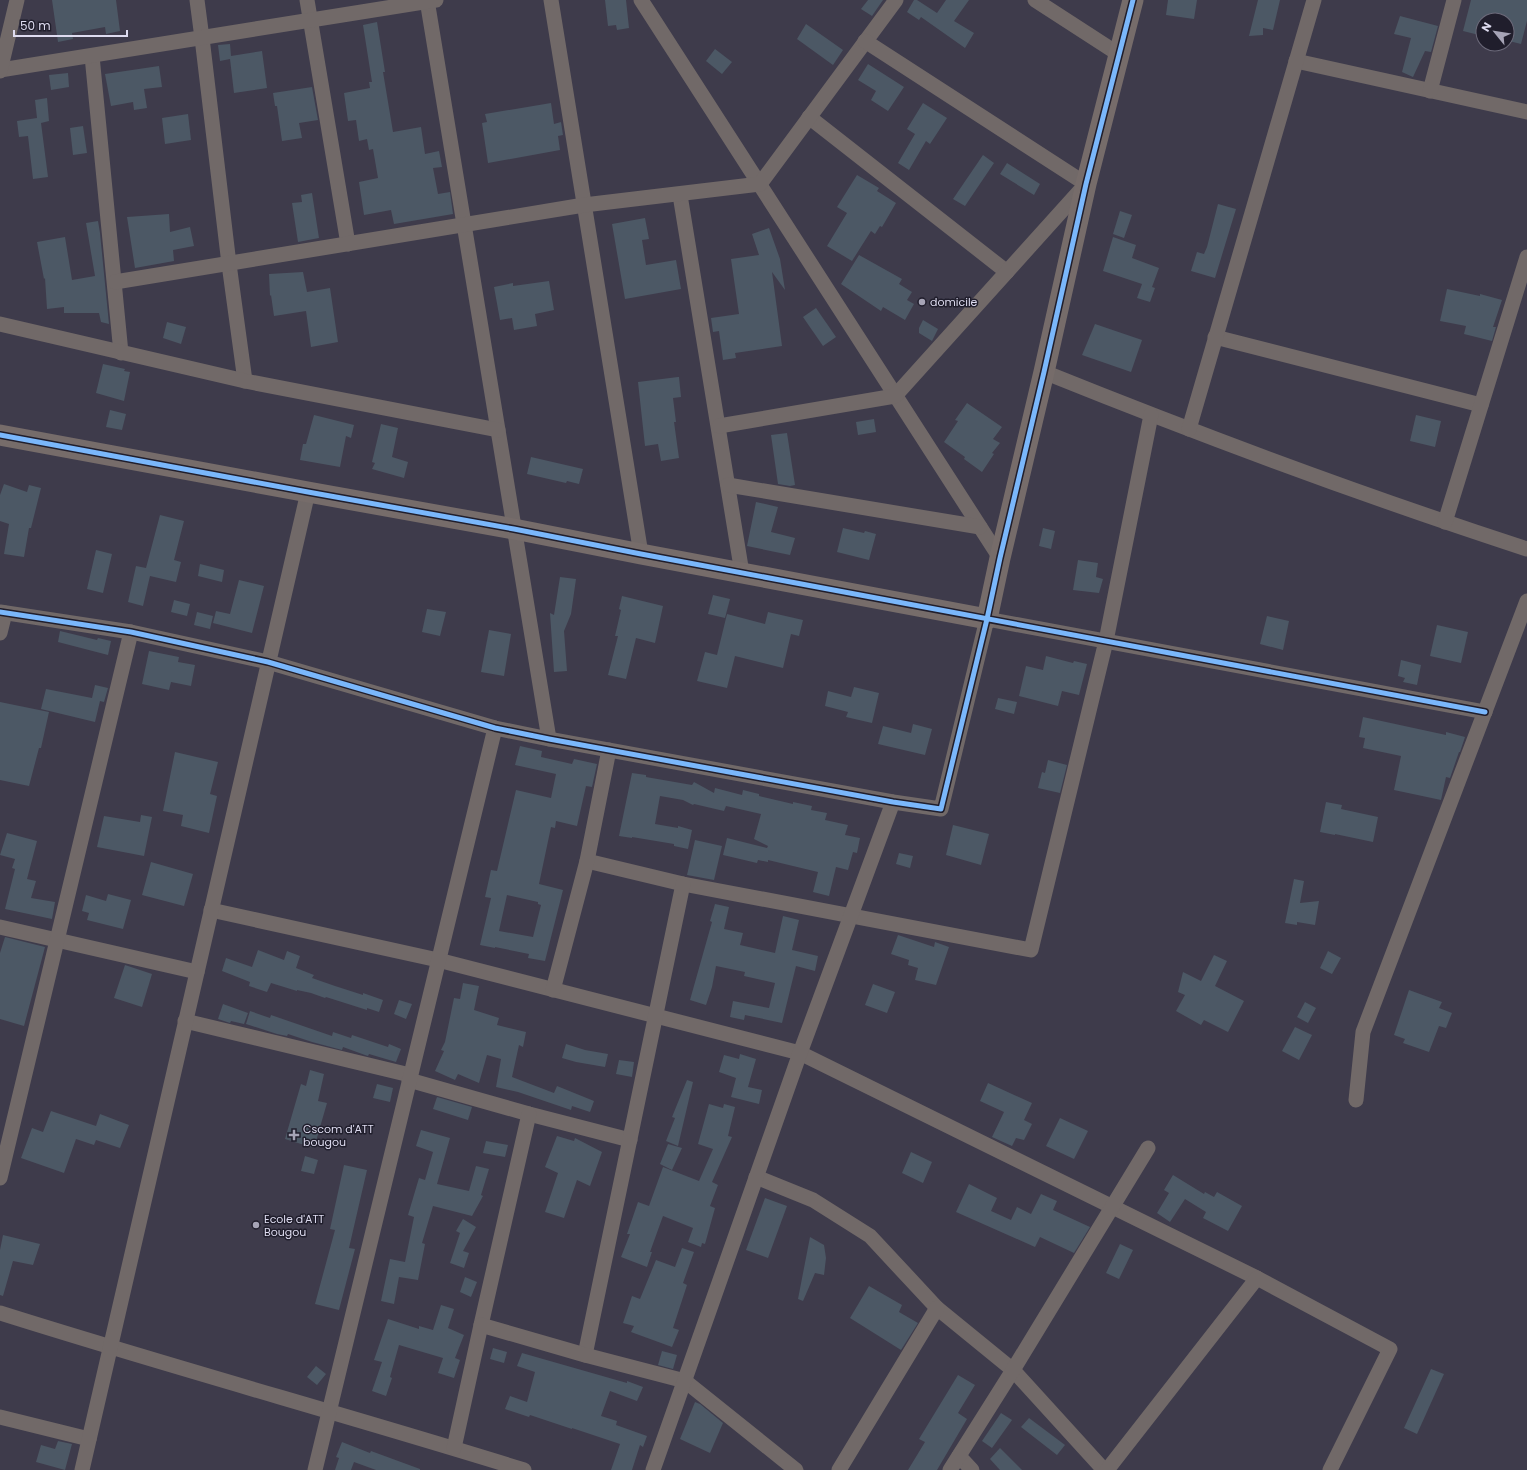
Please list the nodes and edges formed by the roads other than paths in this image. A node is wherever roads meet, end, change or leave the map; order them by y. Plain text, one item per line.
1 (17, 0) edge
2 (196, 0) edge
3 (307, 0) edge
4 (430, 0) edge
5 (550, 0) edge
6 (641, 0) edge
7 (896, 0) edge
8 (1035, 0) edge
9 (1133, 0) edge
10 (1314, 0) edge
11 (1454, 0) edge
12 (310, 20) junction
13 (202, 38) junction
14 (866, 41) junction
15 (1120, 55) junction
16 (92, 56) junction
17 (1296, 61) junction
18 (0, 70) edge
19 (1430, 91) junction
20 (1527, 112) edge
21 (809, 117) junction
22 (760, 184) junction
23 (1086, 184) junction
24 (680, 195) junction
25 (584, 205) junction
26 (464, 225) junction
27 (348, 244) junction
28 (1527, 258) edge
29 (229, 264) junction
30 (1007, 272) junction
31 (115, 282) junction
32 (0, 324) edge
33 (1215, 337) junction
34 (121, 353) junction
35 (1044, 372) junction
36 (245, 381) junction
37 (895, 396) junction
38 (1481, 405) junction
39 (1151, 415) junction
40 (719, 426) junction
41 (1188, 429) junction
42 (498, 430) junction
43 (0, 435) edge
44 (728, 485) junction
45 (308, 492) junction
46 (1445, 522) junction
47 (980, 527) junction
48 (514, 528) junction
49 (1527, 549) edge
50 (641, 554) junction
51 (1000, 558) junction
52 (742, 573) junction
53 (1527, 601) edge
54 (2, 613) edge
55 (988, 619) junction
56 (131, 632) junction
57 (0, 633) edge
58 (1106, 641) junction
59 (268, 662) junction
60 (1485, 712) junction
61 (494, 728) junction
62 (549, 739) junction
63 (609, 750) junction
64 (893, 802) junction
65 (588, 862) junction
66 (683, 884) junction
67 (211, 910) junction
68 (850, 915) junction
69 (0, 927) edge
70 (58, 940) junction
71 (438, 960) junction
72 (197, 972) junction
73 (553, 990) junction
74 (656, 1016) junction
75 (185, 1022) junction
76 (800, 1053) junction
77 (409, 1078) junction
78 (1356, 1100) dead end
79 (529, 1114) junction
80 (630, 1140) junction
81 (1148, 1148) dead end
82 (756, 1177) junction
83 (0, 1178) edge
84 (1112, 1206) junction
85 (1257, 1278) junction
86 (937, 1308) junction
87 (0, 1314) edge
88 (481, 1325) junction
89 (110, 1348) junction
90 (585, 1356) junction
91 (1013, 1370) junction
92 (685, 1381) junction
93 (328, 1412) junction
94 (0, 1417) edge
95 (90, 1439) junction
96 (454, 1448) junction
97 (959, 1456) junction
98 (82, 1470) edge
99 (315, 1470) edge
100 (524, 1470) edge
101 (653, 1470) edge
102 (796, 1470) edge
103 (839, 1470) edge
104 (950, 1470) edge
105 (972, 1470) edge
106 (1106, 1470) edge
107 (1330, 1470) edge

1 - 18 street
2 - 13 street
3 - 12 street
4 - 12 street
4 - 26 street
5 - 25 street
6 - 22 street
7 - 14 street
8 - 15 street
9 - 15 street
10 - 17 street
11 - 19 street
12 - 13 street
12 - 27 street
13 - 16 street
13 - 29 street
14 - 21 street
14 - 23 street
15 - 23 street
16 - 18 street
16 - 31 street
17 - 19 street
17 - 33 street
19 - 20 street
21 - 22 street
21 - 30 street
22 - 24 street
22 - 37 street
23 - 30 street
23 - 35 street
24 - 25 street
24 - 40 street
25 - 26 street
25 - 50 street
26 - 27 street
26 - 42 street
27 - 29 street
28 - 38 street
29 - 31 street
29 - 36 street
30 - 37 street
31 - 34 street
32 - 34 street
33 - 38 street
33 - 41 street
34 - 36 street
35 - 39 street
35 - 51 street
36 - 42 street
37 - 40 street
37 - 47 street
38 - 46 street
39 - 41 street
39 - 58 street
40 - 44 street
41 - 46 street
42 - 48 street
43 - 45 street
44 - 47 street
44 - 52 street
45 - 48 street
45 - 59 street
46 - 49 street
47 - 51 street
48 - 50 street
48 - 62 street
50 - 52 street
51 - 55 street
52 - 55 street
53 - 60 street
54 - 56 street
54 - 57 street
55 - 58 street
55 - 64 street
56 - 59 street
56 - 70 street
58 - 60 street
58 - 68 street
59 - 61 street
59 - 67 street
60 - 78 street
61 - 62 street
61 - 71 street
62 - 63 street
63 - 64 street
63 - 65 street
64 - 68 street
65 - 66 street
65 - 73 street
66 - 68 street
66 - 74 street
67 - 71 street
67 - 72 street
68 - 76 street
69 - 70 street
70 - 72 street
70 - 83 street
71 - 73 street
71 - 77 street
72 - 75 street
73 - 74 street
74 - 76 street
74 - 80 street
75 - 77 street
75 - 89 street
76 - 82 street
76 - 84 street
77 - 79 street
77 - 93 street
79 - 80 street
79 - 88 street
80 - 90 street
81 - 84 street
82 - 86 street
82 - 92 street
84 - 85 street
84 - 91 street
85 - 106 street
85 - 107 street
86 - 91 street
86 - 103 street
87 - 89 street
88 - 90 street
88 - 96 street
89 - 93 street
89 - 95 street
90 - 92 street
91 - 97 street
91 - 106 street
92 - 101 street
92 - 102 street
93 - 96 street
93 - 99 street
94 - 95 street
95 - 98 street
96 - 100 street
97 - 104 street
97 - 105 street

